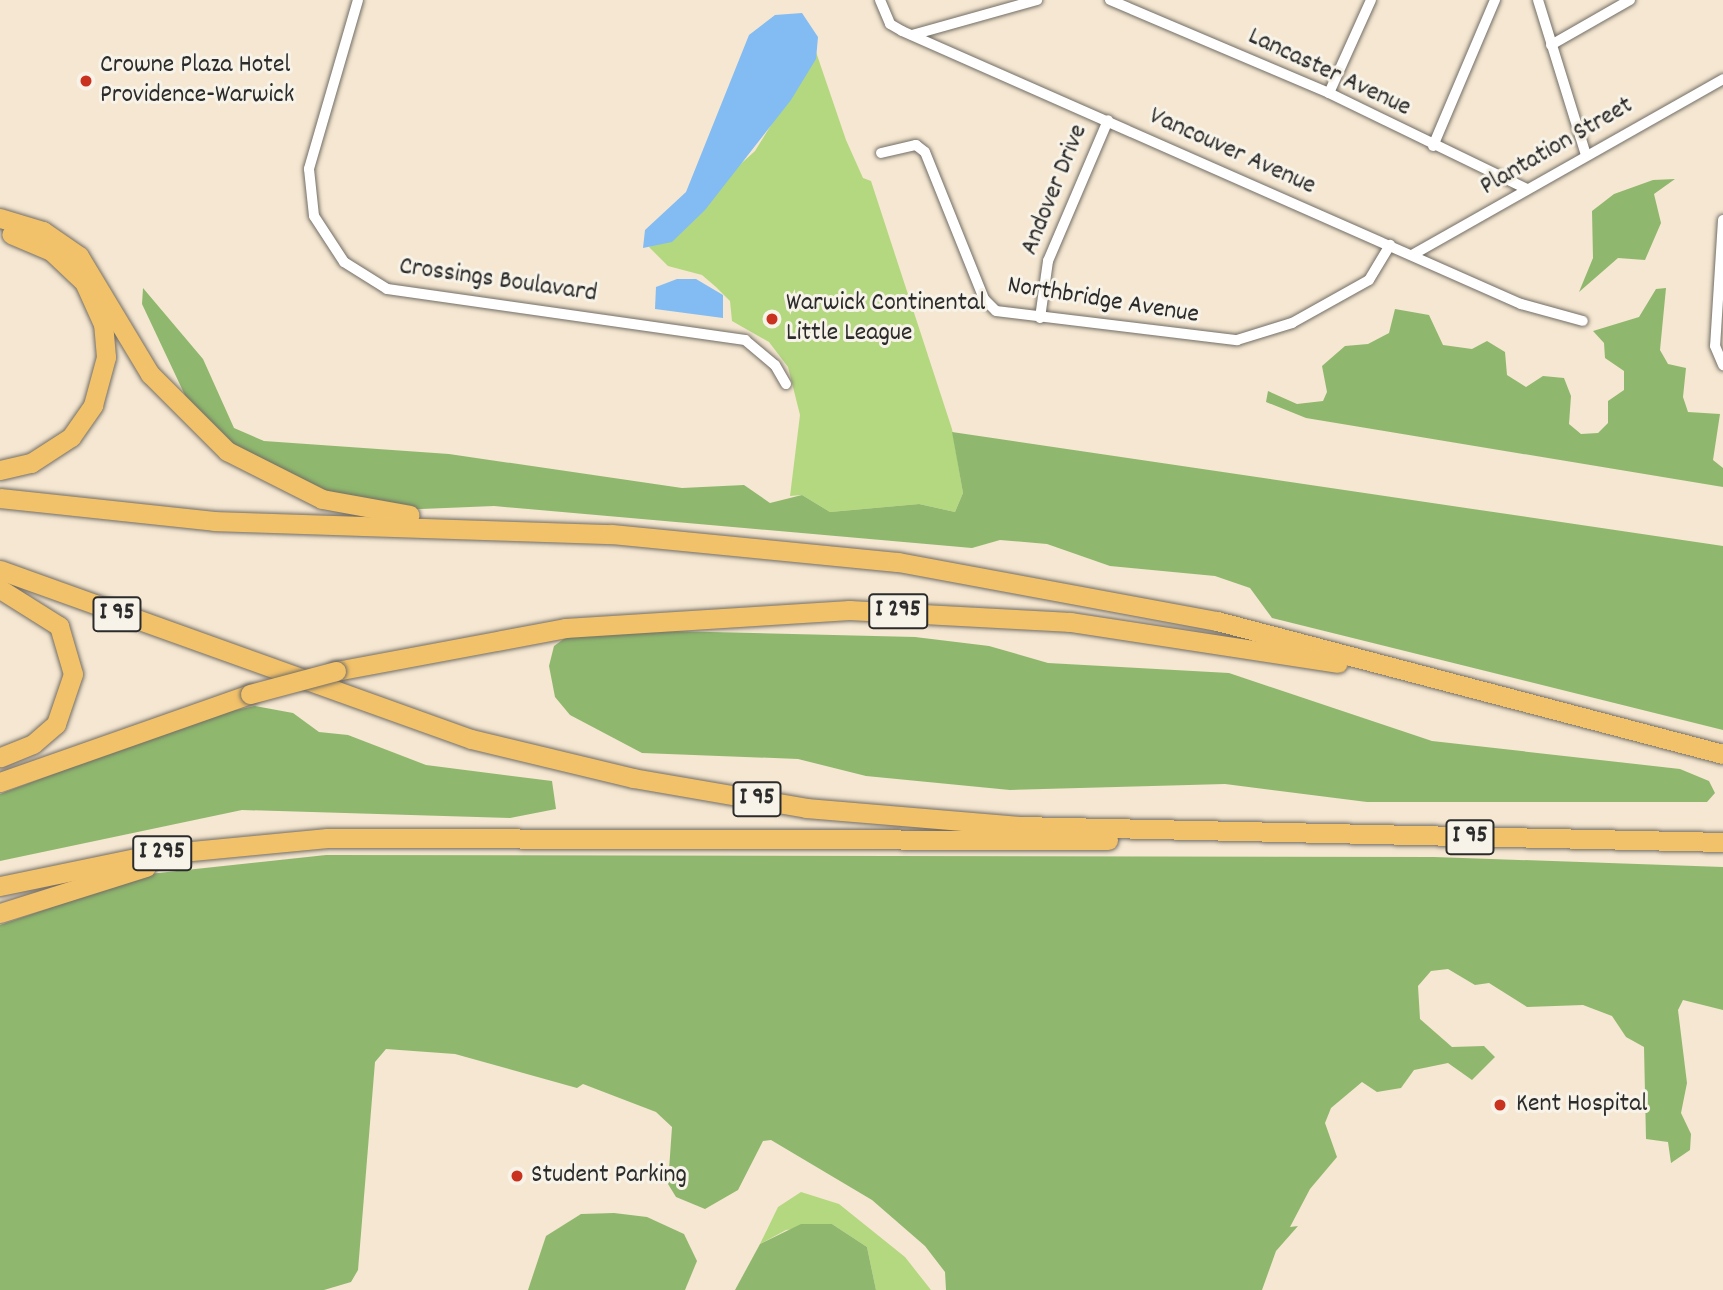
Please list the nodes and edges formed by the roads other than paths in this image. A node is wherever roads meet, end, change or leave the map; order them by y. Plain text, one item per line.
1 (358, 0) edge
2 (880, 0) edge
3 (1037, 0) edge
4 (1110, 0) edge
5 (1371, 0) edge
6 (1495, 0) edge
7 (1538, 0) edge
8 (1630, 0) edge
9 (912, 35) junction
10 (1552, 45) junction
11 (1723, 79) edge
12 (1329, 93) junction
13 (1108, 120) junction
14 (1433, 146) junction
15 (881, 153) dead end
16 (1586, 155) junction
17 (1527, 189) junction
18 (0, 218) edge
19 (1723, 220) edge
20 (0, 232) edge
21 (1390, 245) junction
22 (1414, 254) junction
23 (1040, 318) junction
24 (1583, 321) dead end
25 (1722, 364) edge
26 (786, 384) dead end
27 (0, 470) edge
28 (0, 498) edge
29 (574, 531) junction
30 (0, 570) edge
31 (0, 589) edge
32 (1460, 684) junction
33 (1723, 754) edge
34 (0, 757) edge
35 (0, 782) edge
36 (1218, 833) junction
37 (327, 838) junction
38 (1723, 842) edge
39 (0, 886) edge
40 (0, 913) edge

1 - 26 street, Crossings Boulavard
2 - 9 street, Vancouver Avenue
3 - 9 street
4 - 12 street, Lancaster Avenue
5 - 12 street
6 - 14 street
7 - 10 street
8 - 10 street
9 - 13 street, Vancouver Avenue
10 - 16 street
11 - 16 street, Plantation Street
12 - 14 street, Lancaster Avenue
13 - 21 street, Vancouver Avenue
13 - 23 street, Andover Drive
14 - 17 street, Lancaster Avenue
15 - 23 street, Northbridge Avenue
16 - 17 street, Plantation Street
17 - 22 street, Plantation Street
18 - 29 highway
19 - 25 street
20 - 27 highway
21 - 22 street, Vancouver Avenue
21 - 23 street, Northbridge Avenue
22 - 24 street, Vancouver Avenue
28 - 29 highway
29 - 32 highway
30 - 36 highway, I 95
31 - 34 highway
32 - 33 highway
32 - 35 highway, I 295, bridge
36 - 37 highway, I 295
36 - 38 highway, I 95
37 - 39 highway, I 295
37 - 40 highway

